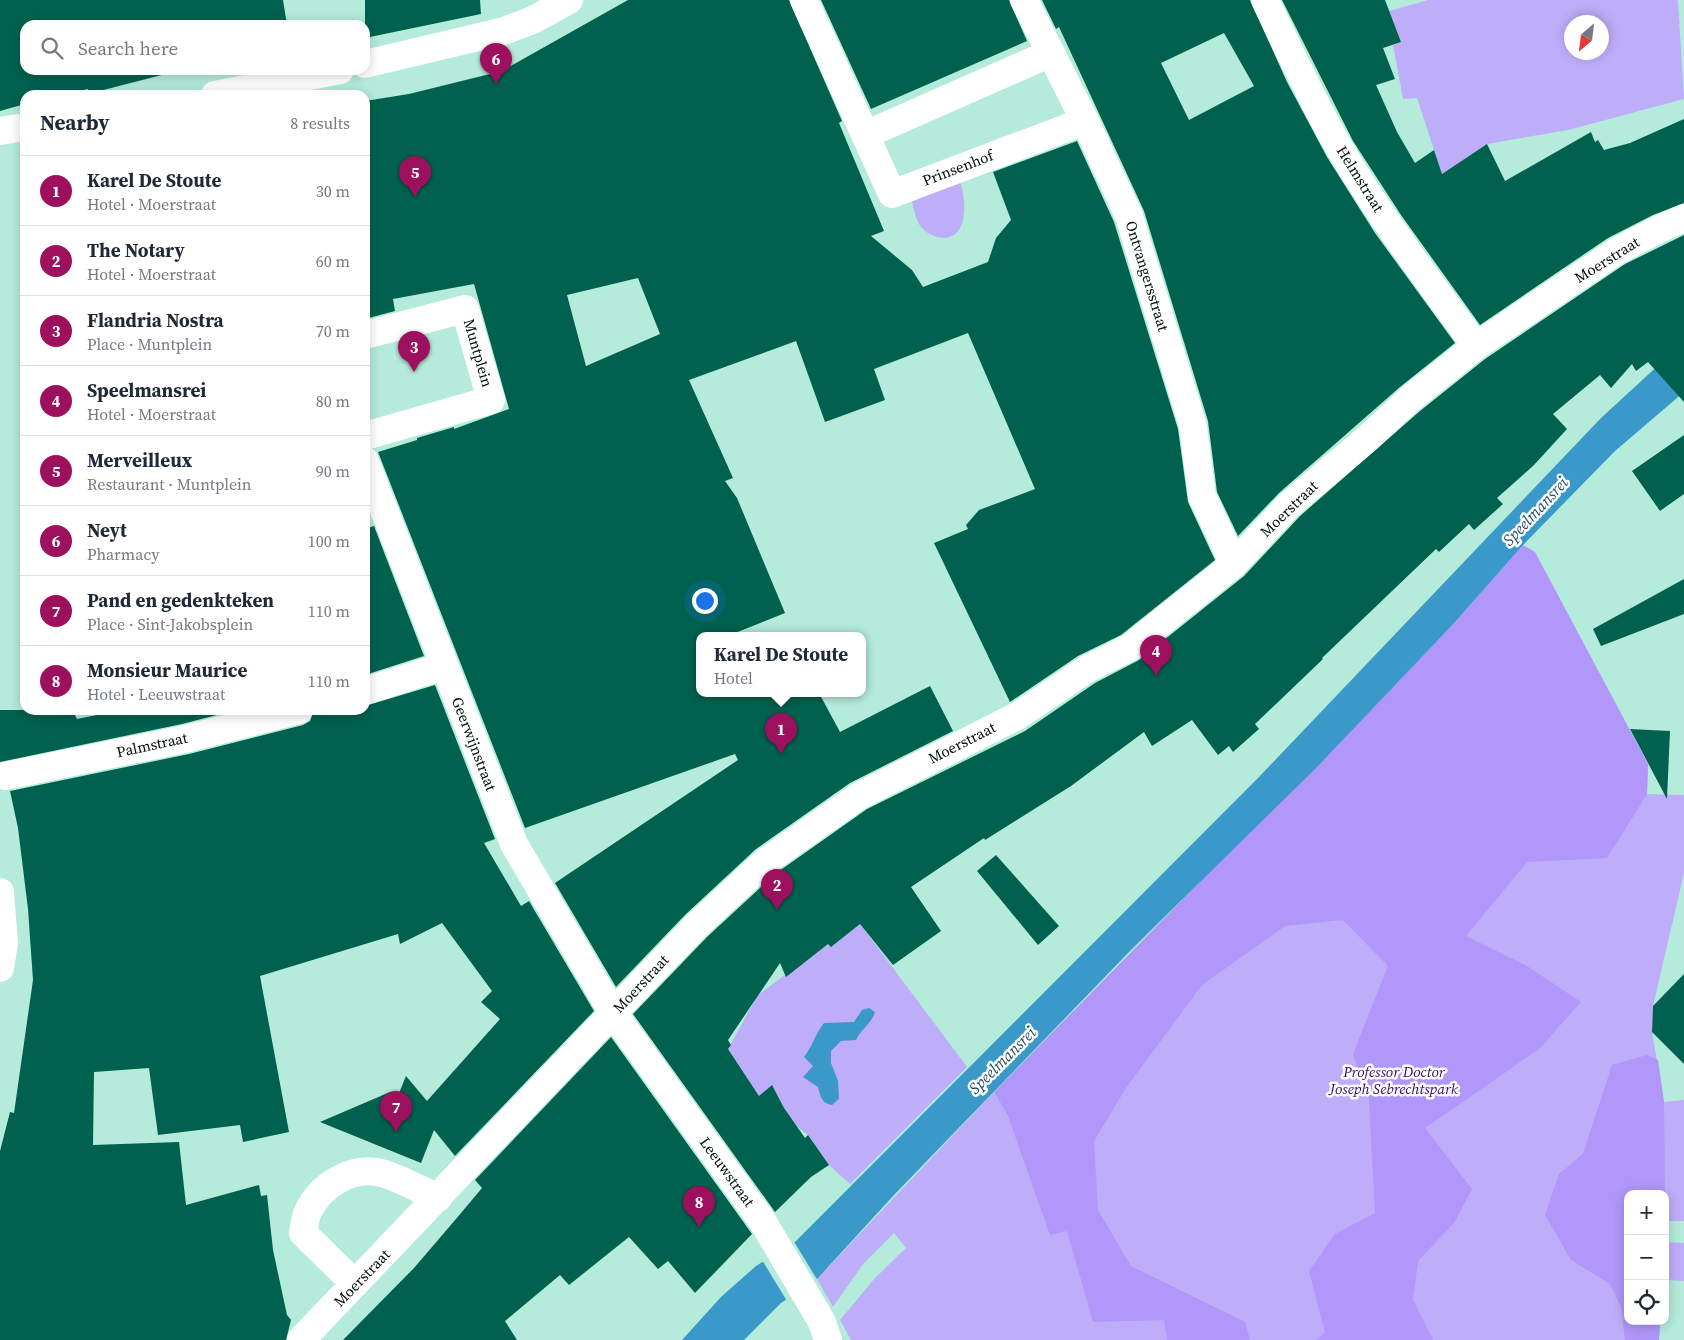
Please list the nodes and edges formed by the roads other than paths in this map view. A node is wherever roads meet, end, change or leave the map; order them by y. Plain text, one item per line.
1 (569, 0) edge
2 (804, 0) edge
3 (1024, 0) edge
4 (1265, 0) edge
5 (1051, 53) junction
6 (370, 63) edge
7 (318, 75) edge
8 (245, 90) edge
9 (1086, 121) junction
10 (20, 128) edge
11 (0, 130) edge
12 (865, 135) junction
13 (1684, 218) edge
14 (370, 334) edge
15 (1476, 346) junction
16 (370, 435) edge
17 (370, 474) edge
18 (1234, 564) junction
19 (444, 666) junction
20 (370, 689) edge
21 (279, 715) edge
22 (4, 776) dead end
23 (0, 892) edge
24 (0, 968) edge
25 (612, 1013) junction
26 (438, 1198) junction
27 (355, 1284) junction
28 (825, 1331) edge
29 (301, 1340) edge

1 - 6 street
2 - 12 street, Prinsenhof
3 - 5 street, Ontvangersstraat
4 - 15 street, Helmstraat
5 - 9 street, Ontvangersstraat
5 - 12 street
7 - 8 street
9 - 12 street, Prinsenhof
9 - 18 street, Ontvangersstraat
10 - 11 street
13 - 15 street, Moerstraat
14 - 16 street, Muntplein
15 - 18 street, Moerstraat
17 - 19 street, Geerwijnstraat
18 - 25 street, Moerstraat
19 - 20 street
19 - 25 street, Geerwijnstraat
21 - 22 street, Palmstraat
23 - 24 street
25 - 26 street, Moerstraat
25 - 28 street, Leeuwstraat
26 - 27 street, Moerstraat
26 - 27 street
27 - 29 street, Moerstraat

